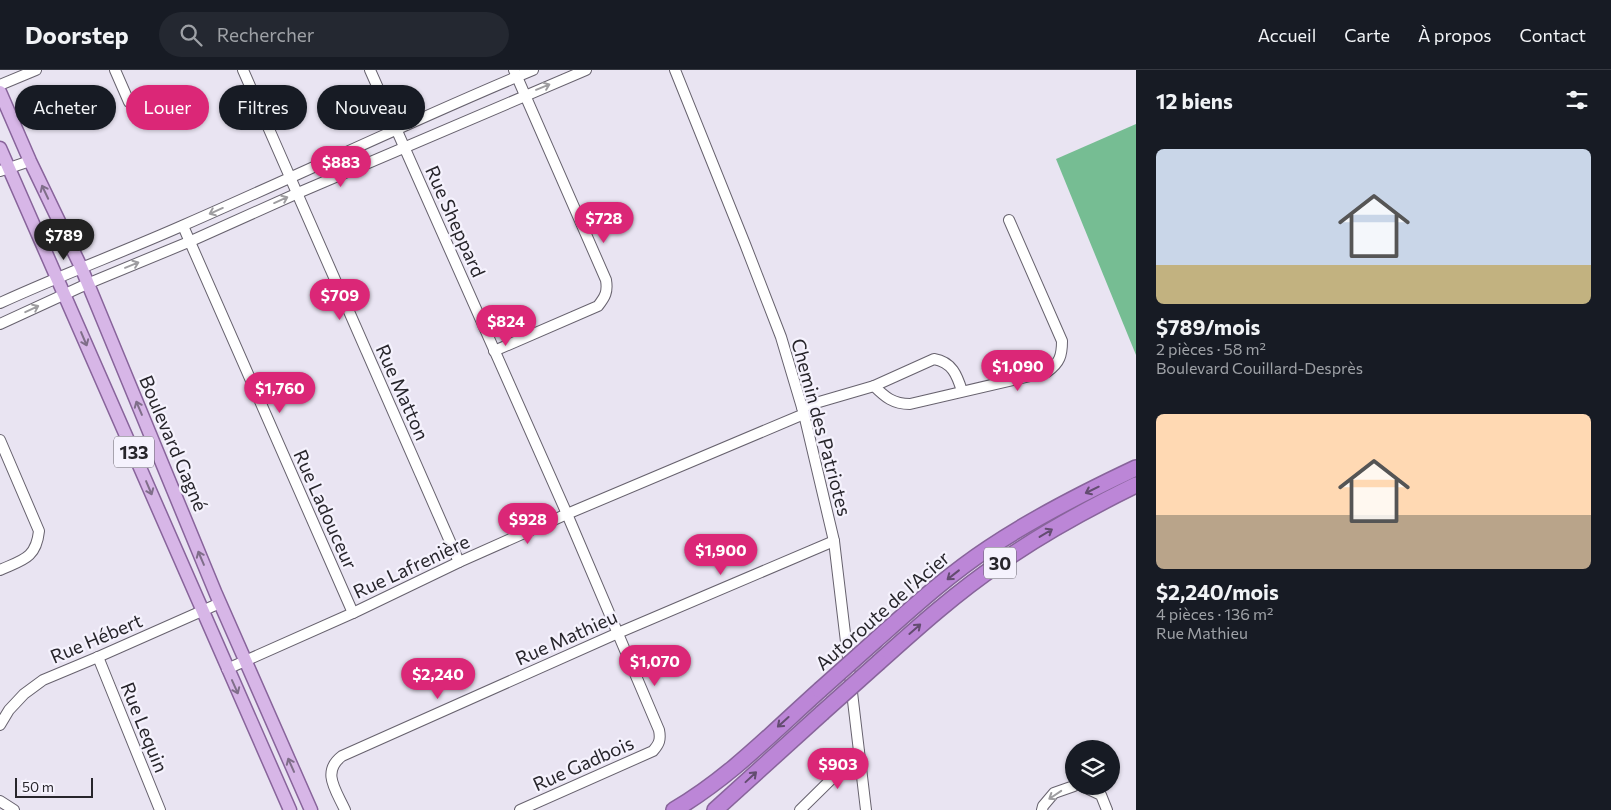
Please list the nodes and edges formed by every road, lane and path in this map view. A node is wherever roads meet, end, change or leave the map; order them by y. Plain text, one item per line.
1 (36, 70) edge
2 (115, 70) edge
3 (243, 70) edge
4 (370, 70) edge
5 (533, 70) edge
6 (586, 70) edge
7 (675, 70) edge
8 (516, 73) edge
9 (0, 85) edge
10 (377, 85) edge
11 (0, 92) edge
12 (126, 95) edge
13 (525, 95) junction
14 (425, 116) edge
15 (395, 130) edge
16 (397, 130) edge
17 (404, 147) junction
18 (0, 148) edge
19 (30, 161) junction
20 (4, 169) edge
21 (290, 177) junction
22 (298, 193) junction
23 (1009, 220) dead end
24 (183, 226) junction
25 (191, 242) junction
26 (80, 267) junction
27 (57, 277) junction
28 (87, 284) junction
29 (65, 294) junction
30 (0, 303) edge
31 (0, 324) edge
32 (494, 351) junction
33 (874, 386) junction
34 (962, 391) junction
35 (803, 410) junction
36 (0, 440) edge
37 (1136, 468) edge
38 (1136, 485) edge
39 (567, 514) junction
40 (834, 541) junction
41 (459, 562) junction
42 (0, 570) edge
43 (220, 602) junction
44 (202, 611) junction
45 (353, 613) junction
46 (618, 633) junction
47 (98, 657) junction
48 (245, 661) junction
49 (227, 669) junction
50 (0, 725) edge
51 (659, 744) joint
52 (859, 752) junction
53 (1065, 789) edge
54 (1099, 795) edge
55 (0, 801) edge
56 (14, 810) edge
57 (160, 810) edge
58 (290, 810) edge
59 (311, 810) edge
60 (345, 810) edge
61 (520, 810) edge
62 (674, 810) edge
63 (715, 810) edge
64 (800, 810) edge
65 (866, 810) edge
66 (1042, 810) edge
67 (1107, 810) edge

1 - 9 street
2 - 12 street
3 - 21 street, Rue Matton
4 - 10 street, Rue Sheppard
5 - 8 street
13 -> 6 street
7 - 35 street, Chemin des Patriotes
8 - 13 street
8 - 14 street
11 - 19 main road, Boulevard Gagné / 133
13 - 17 street
13 - 32 street
15 - 21 street
16 - 17 street, Rue Sheppard
17 - 22 street
17 - 32 street, Rue Sheppard
18 - 20 main road, 133
19 - 20 street
26 -> 19 main road, Boulevard Gagné / 133
20 - 27 main road, 133
21 - 22 street, Rue Matton
21 -> 24 street
25 -> 22 street
22 - 41 street, Rue Matton
23 - 34 street
24 - 25 street, Rue Ladouceur
24 - 26 street
28 -> 25 street
25 - 45 street, Rue Ladouceur
26 - 27 street
26 - 28 main road, Boulevard Gagné / 133
27 - 29 main road, 133
27 - 30 street
28 - 29 street
43 -> 28 main road, Boulevard Gagné / 133
31 -> 29 street
29 -> 44 main road, 133
32 - 39 street, Rue Sheppard
33 - 34 street
33 - 34 street, Rue Lafrenière
33 - 35 street, Rue Lafrenière
35 - 39 street, Rue Lafrenière
35 - 40 street, Chemin des Patriotes
36 - 42 street
37 -> 62 highway, Autoroute de l'Acier / 30, bridge
63 -> 38 highway, Autoroute de l'Acier / 30, bridge
39 - 41 street, Rue Lafrenière
39 - 46 street, Rue Sheppard
40 - 46 street, Rue Mathieu
40 - 52 street, Chemin des Patriotes
41 - 45 street, Rue Lafrenière
43 - 44 street, Rue Hébert
43 - 48 main road, Boulevard Gagné / 133
44 - 47 street, Rue Hébert
44 - 49 main road, 133
45 - 48 street, Rue Lafrenière
46 - 51 street, Rue Sheppard
46 - 60 street, Rue Mathieu
47 - 50 street, Rue Hébert
47 - 57 street, Rue Lequin
48 - 49 street, Rue Lafrenière
59 -> 48 main road, Boulevard Gagné / 133
49 -> 58 main road, 133
51 - 61 street, Rue Gadbois
52 - 64 street
52 - 65 street, Chemin des Patriotes
53 -> 66 street
54 - 67 street
55 - 56 street

